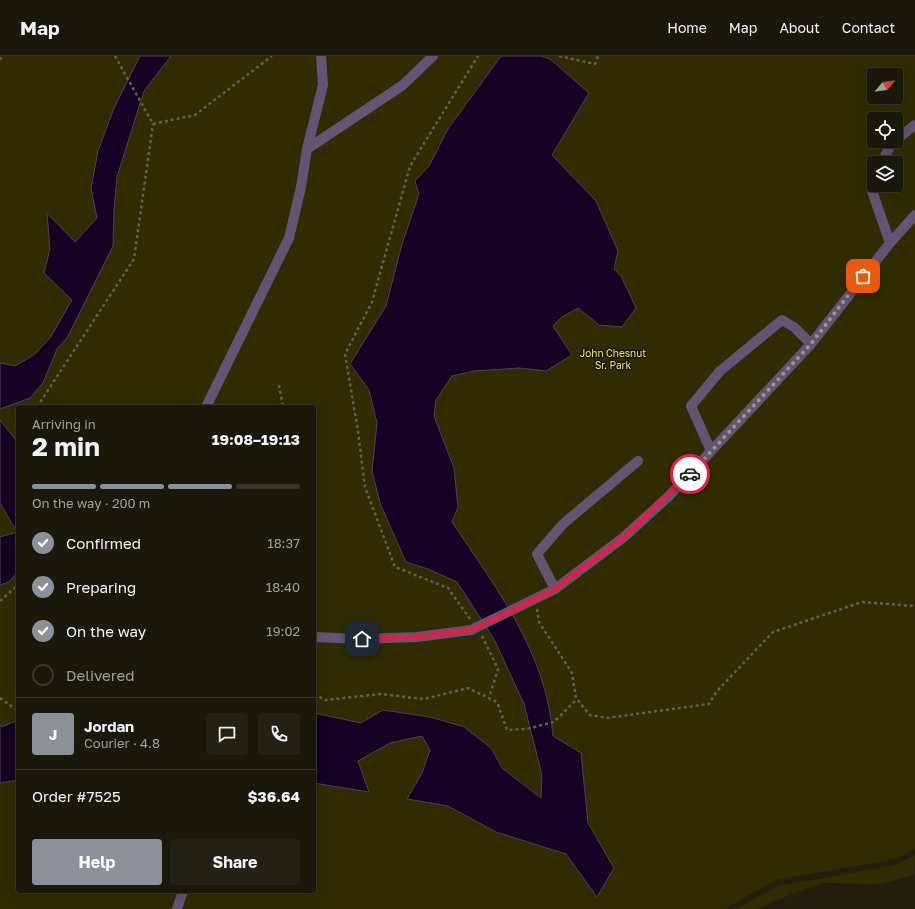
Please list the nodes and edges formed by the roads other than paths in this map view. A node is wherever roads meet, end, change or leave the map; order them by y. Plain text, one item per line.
1 (321, 56) edge
2 (433, 56) edge
3 (915, 125) edge
4 (903, 134) edge
5 (307, 149) junction
6 (872, 192) edge
7 (915, 215) edge
8 (890, 243) junction
9 (811, 344) junction
10 (207, 405) edge
11 (711, 451) junction
12 (638, 461) dead end
13 (555, 589) junction
14 (316, 637) edge
15 (182, 893) edge
16 (177, 909) edge

1 - 5 lane
2 - 5 lane
3 - 4 lane
5 - 10 lane
6 - 8 lane
7 - 8 lane
8 - 9 lane
9 - 11 lane
9 - 11 lane
11 - 13 lane
12 - 13 lane
13 - 14 lane
15 - 16 lane

